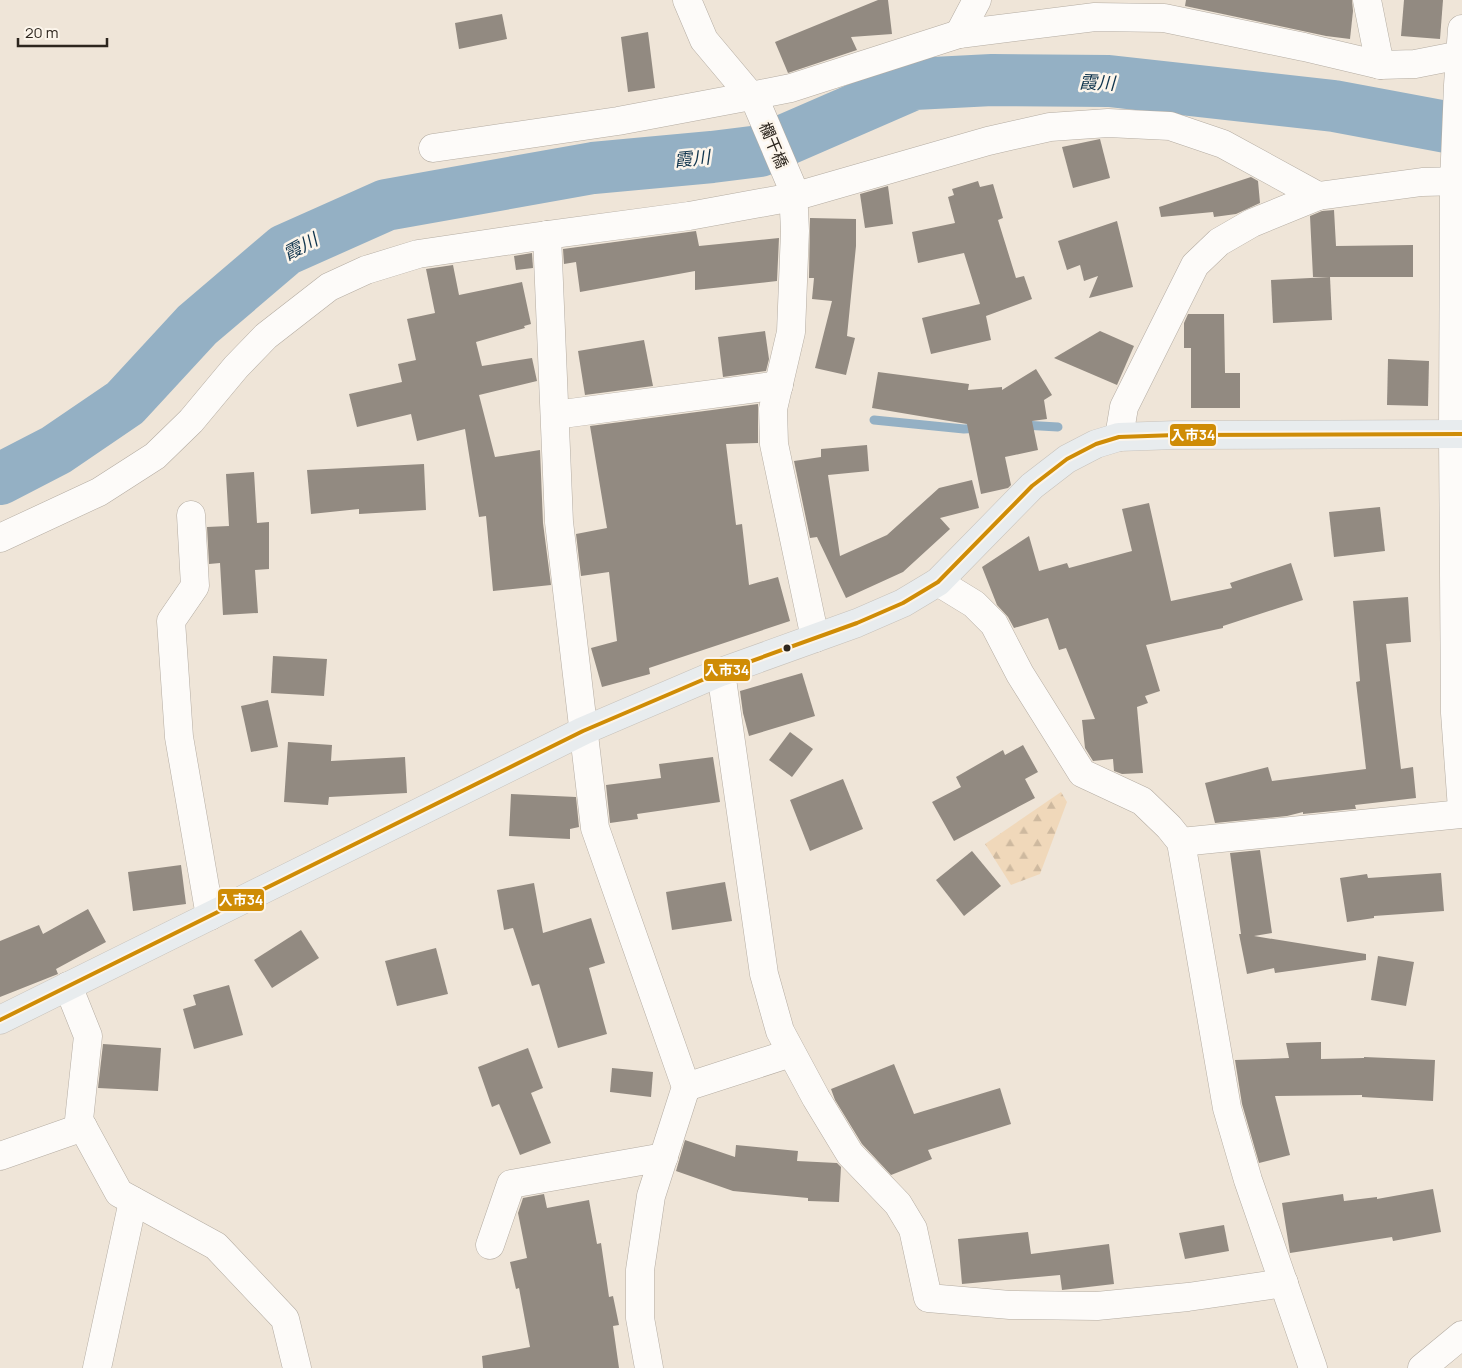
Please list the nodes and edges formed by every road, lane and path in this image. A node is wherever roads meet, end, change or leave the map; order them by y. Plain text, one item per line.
1 (687, 0) edge
2 (977, 0) edge
3 (1367, 0) edge
4 (959, 34) junction
5 (1462, 37) edge
6 (1380, 65) junction
7 (753, 99) junction
8 (432, 148) dead end
9 (1457, 178) edge
10 (793, 193) junction
11 (1318, 196) junction
12 (547, 234) junction
13 (779, 385) junction
14 (555, 416) junction
15 (1457, 434) edge
16 (1119, 437) junction
17 (191, 515) dead end
18 (0, 538) edge
19 (938, 582) junction
20 (815, 638) junction
21 (721, 672) junction
22 (583, 731) junction
23 (1462, 809) edge
24 (1462, 814) edge
25 (1181, 842) junction
26 (210, 916) junction
27 (68, 986) junction
28 (0, 1020) edge
29 (791, 1053) junction
30 (686, 1087) junction
31 (83, 1127) junction
32 (0, 1156) edge
33 (664, 1157) junction
34 (134, 1201) junction
35 (490, 1245) dead end
36 (1284, 1283) junction
37 (1462, 1335) edge
38 (97, 1368) edge
39 (297, 1368) edge
40 (650, 1368) edge
41 (1313, 1368) edge
42 (1422, 1368) edge

1 - 7 street, 欄干橋
2 - 4 street
3 - 6 street
4 - 6 street
4 - 7 street
5 - 6 street
5 - 9 street
7 - 8 street
7 - 10 street, 欄干橋
9 - 11 street
9 - 15 street
10 - 11 street
10 - 12 street
10 - 13 street, 欄干橋
11 - 16 street
12 - 14 street
12 - 18 street
13 - 14 street
13 - 20 street, 欄干橋
14 - 22 street
15 - 16 main road
15 - 23 street
16 - 19 main road
17 - 26 street
19 - 20 main road
19 - 25 street
20 - 21 main road
21 - 22 main road
21 - 29 street
22 - 26 main road
22 - 30 street
24 - 25 street
25 - 36 street
26 - 27 main road
27 - 28 main road
27 - 31 street
29 - 30 street
29 - 36 street
30 - 33 street
31 - 32 street
31 - 34 street
33 - 35 street
33 - 40 street
34 - 38 street
34 - 39 street
36 - 41 street
37 - 42 street

